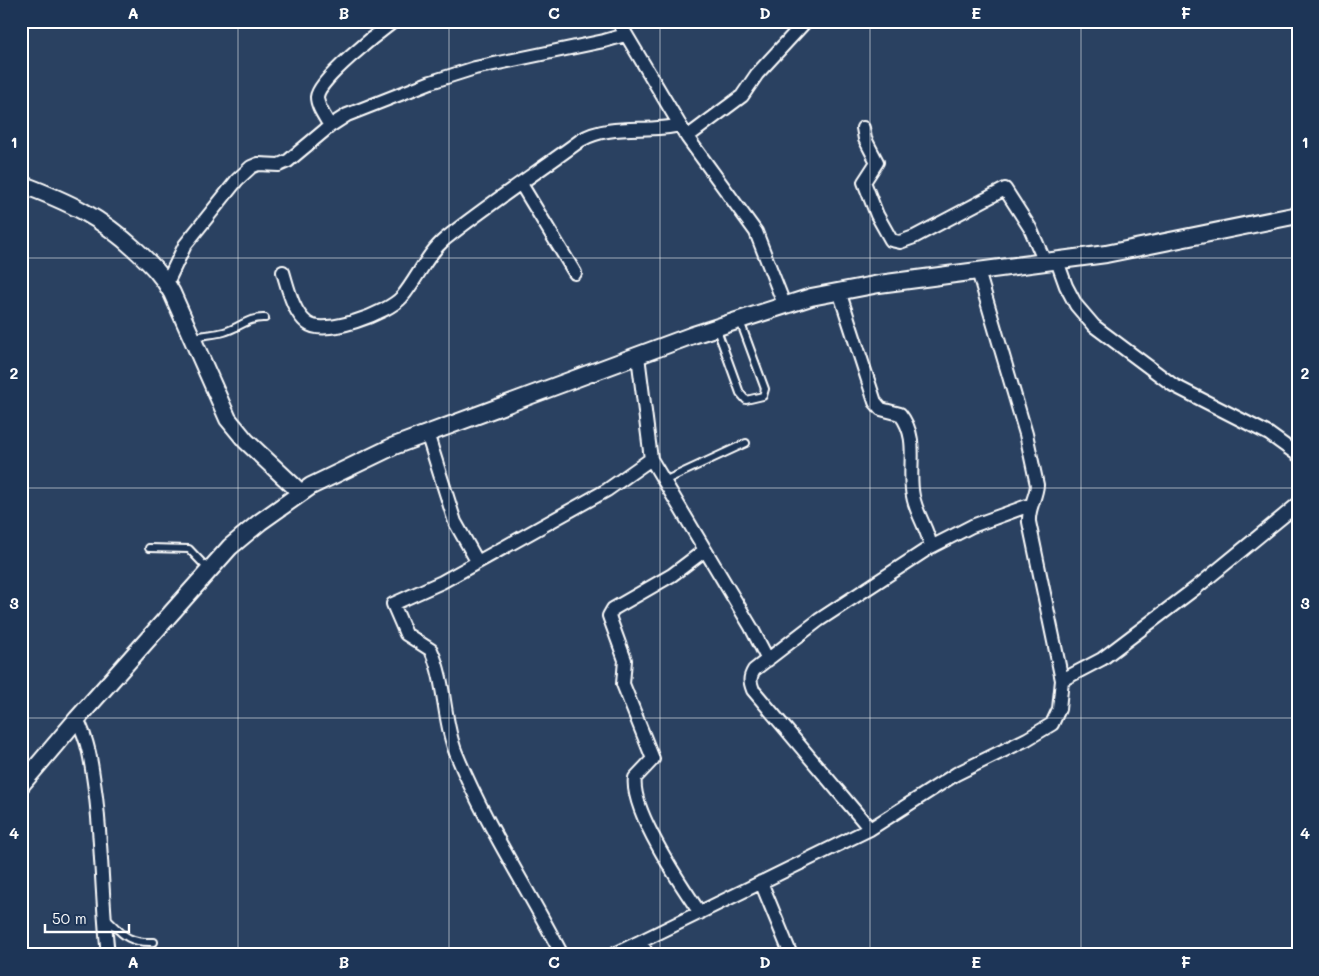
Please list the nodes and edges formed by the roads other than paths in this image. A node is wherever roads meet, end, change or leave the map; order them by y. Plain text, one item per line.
1 (394, 21) edge
2 (618, 21) edge
3 (806, 21) edge
4 (626, 35) junction
5 (680, 125) junction
6 (330, 126) junction
7 (863, 128) dead end
8 (688, 137) junction
9 (521, 184) junction
10 (23, 189) edge
11 (1298, 215) edge
12 (1051, 261) junction
13 (978, 271) junction
14 (283, 272) dead end
15 (574, 273) dead end
16 (166, 283) junction
17 (838, 291) junction
18 (784, 304) junction
19 (265, 318) dead end
20 (740, 319) junction
21 (716, 328) junction
22 (191, 339) junction
23 (638, 356) junction
24 (427, 433) junction
25 (746, 443) dead end
26 (1298, 455) edge
27 (651, 459) junction
28 (664, 481) junction
29 (300, 492) junction
30 (1298, 504) edge
31 (1030, 505) junction
32 (932, 547) junction
33 (149, 548) dead end
34 (705, 550) junction
35 (478, 561) junction
36 (209, 570) junction
37 (768, 660) junction
38 (1062, 680) junction
39 (76, 719) junction
40 (23, 779) edge
41 (870, 829) junction
42 (762, 882) junction
43 (700, 913) junction
44 (103, 915) junction
45 (641, 941) junction
46 (154, 942) dead end
47 (108, 955) edge
48 (562, 955) edge
49 (613, 955) edge
50 (647, 955) edge
51 (791, 955) edge

1 - 6 street
2 - 4 street
3 - 8 street
4 - 5 street
4 - 6 street
5 - 8 street
5 - 9 street
6 - 16 street
7 - 12 street
8 - 18 street
9 - 14 street
9 - 15 street
10 - 16 street
11 - 12 street
12 - 13 street
12 - 26 street
13 - 17 street
13 - 31 street
16 - 22 street
17 - 18 street
17 - 32 street
18 - 20 street
19 - 22 lane
20 - 21 street
20 - 21 lane
21 - 23 street
22 - 29 street
23 - 24 street
23 - 27 street
24 - 29 street
24 - 35 street
25 - 28 lane
27 - 28 street
27 - 35 street
28 - 34 street
29 - 36 street
30 - 38 street
31 - 32 street
31 - 38 street
32 - 37 street
33 - 36 lane
34 - 37 street
34 - 43 street
35 - 48 street
36 - 39 street
37 - 41 street
38 - 41 street
39 - 40 street
39 - 44 street
41 - 42 street
42 - 43 street
42 - 51 street
43 - 45 street
44 - 46 lane
44 - 47 street
45 - 49 street
45 - 50 street

